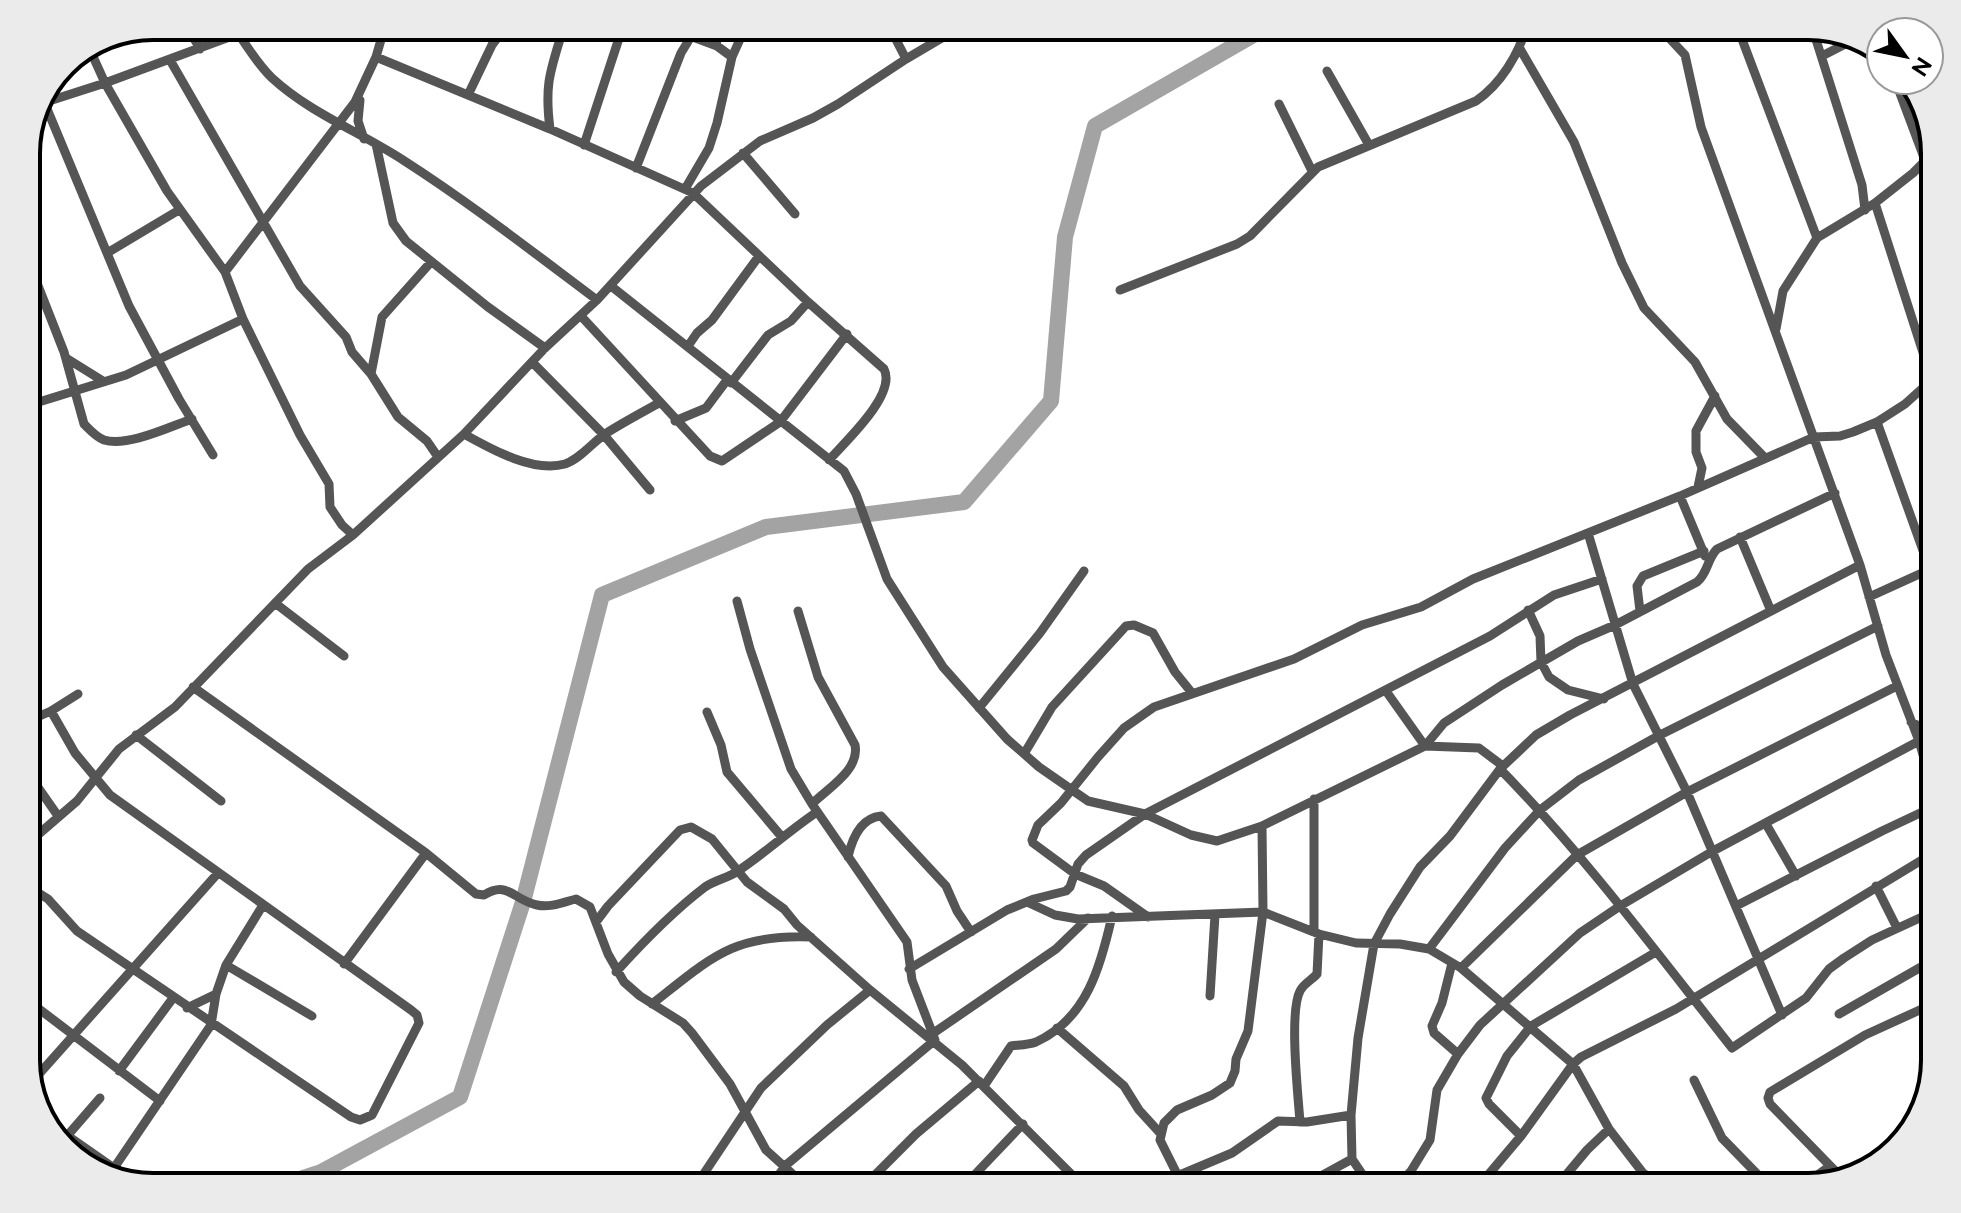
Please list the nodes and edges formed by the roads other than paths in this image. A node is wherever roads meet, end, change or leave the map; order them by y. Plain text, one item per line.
1 (195, 40) edge
2 (225, 40) edge
3 (243, 40) edge
4 (381, 40) edge
5 (496, 40) edge
6 (560, 40) edge
7 (618, 40) edge
8 (689, 40) edge
9 (703, 40) edge
10 (716, 40) edge
11 (740, 40) edge
12 (896, 40) edge
13 (938, 40) edge
14 (1522, 40) edge
15 (1674, 40) edge
16 (1742, 40) edge
17 (1817, 41) edge
18 (717, 46) junction
19 (1842, 46) edge
20 (1519, 47) junction
21 (200, 49) junction
22 (1822, 56) junction
23 (376, 57) junction
24 (732, 57) junction
25 (93, 58) edge
26 (906, 59) junction
27 (170, 60) junction
28 (1327, 71) dead end
29 (105, 83) junction
30 (363, 89) junction
31 (468, 95) junction
32 (1901, 96) edge
33 (53, 100) edge
34 (1279, 104) dead end
35 (49, 111) edge
36 (337, 123) junction
37 (550, 129) junction
38 (364, 139) junction
39 (376, 144) junction
40 (584, 145) junction
41 (1369, 145) junction
42 (1921, 149) edge
43 (743, 153) junction
44 (1921, 164) edge
45 (636, 168) junction
46 (1312, 171) junction
47 (689, 191) junction
48 (1875, 203) junction
49 (179, 210) junction
50 (1865, 210) junction
51 (795, 214) dead end
52 (263, 224) junction
53 (1817, 238) junction
54 (107, 253) junction
55 (759, 256) junction
56 (431, 262) junction
57 (225, 272) junction
58 (611, 286) junction
59 (1120, 290) dead end
60 (40, 291) edge
61 (597, 300) junction
62 (808, 302) junction
63 (581, 316) junction
64 (243, 319) junction
65 (1776, 330) junction
66 (847, 334) junction
67 (1921, 345) edge
68 (688, 346) junction
69 (545, 348) junction
70 (66, 358) junction
71 (160, 360) junction
72 (532, 362) junction
73 (371, 374) junction
74 (104, 381) junction
75 (729, 381) junction
76 (74, 391) junction
77 (1921, 391) edge
78 (1715, 396) junction
79 (40, 402) edge
80 (659, 403) junction
81 (192, 419) junction
82 (675, 421) junction
83 (780, 422) junction
84 (1877, 422) junction
85 (464, 434) junction
86 (604, 435) junction
87 (1814, 437) junction
88 (213, 455) dead end
89 (438, 457) junction
90 (1765, 458) junction
91 (829, 460) junction
92 (1702, 468) junction
93 (1717, 479) junction
94 (1698, 487) junction
95 (650, 490) dead end
96 (1835, 493) junction
97 (1680, 496) junction
98 (1588, 533) junction
99 (353, 535) junction
100 (1740, 537) junction
101 (1921, 539) edge
102 (1704, 551) junction
103 (1708, 563) junction
104 (1860, 565) junction
105 (1084, 571) dead end
106 (1921, 573) edge
107 (1602, 579) junction
108 (1869, 597) junction
109 (737, 601) dead end
110 (275, 603) junction
111 (1528, 610) junction
112 (798, 611) dead end
113 (1640, 611) junction
114 (1771, 611) junction
115 (1615, 625) junction
116 (1878, 626) junction
117 (344, 656) dead end
118 (1541, 662) junction
119 (1633, 684) junction
120 (1897, 686) junction
121 (193, 687) junction
122 (1386, 691) junction
123 (1192, 693) junction
124 (78, 694) dead end
125 (1604, 699) junction
126 (979, 708) junction
127 (51, 711) junction
128 (707, 712) dead end
129 (40, 716) edge
130 (1911, 722) junction
131 (1921, 725) edge
132 (136, 735) junction
133 (1660, 735) junction
134 (1919, 741) junction
135 (1425, 746) junction
136 (1921, 748) edge
137 (1024, 754) junction
138 (1502, 768) junction
139 (96, 778) junction
140 (40, 790) edge
141 (1071, 790) junction
142 (1687, 792) junction
143 (1314, 799) junction
144 (221, 801) dead end
145 (814, 808) junction
146 (1540, 810) junction
147 (1921, 813) edge
148 (1145, 814) junction
149 (58, 816) junction
150 (1766, 824) junction
151 (1262, 826) junction
152 (40, 832) edge
153 (781, 836) junction
154 (1713, 851) junction
155 (426, 853) junction
156 (1577, 855) junction
157 (848, 857) junction
158 (1921, 860) edge
159 (738, 872) junction
160 (218, 873) junction
161 (1075, 874) junction
162 (1796, 876) junction
163 (1876, 886) junction
164 (40, 894) edge
165 (1027, 902) junction
166 (263, 905) junction
167 (608, 906) junction
168 (1620, 906) junction
169 (1736, 906) junction
170 (590, 907) junction
171 (1263, 912) junction
172 (1215, 915) junction
173 (1112, 916) junction
174 (1148, 917) junction
175 (1921, 917) edge
176 (1088, 918) junction
177 (596, 922) junction
178 (1897, 928) junction
179 (971, 932) junction
180 (1317, 933) junction
181 (811, 937) junction
182 (1374, 944) junction
183 (1429, 949) junction
184 (1656, 952) junction
185 (1759, 961) junction
186 (344, 964) junction
187 (226, 965) junction
188 (1456, 965) junction
189 (1921, 967) edge
190 (909, 969) junction
191 (133, 970) junction
192 (616, 972) junction
193 (870, 990) junction
194 (216, 994) junction
195 (1210, 996) dead end
196 (173, 998) junction
197 (1693, 999) junction
198 (1503, 1003) junction
199 (652, 1004) junction
200 (187, 1008) junction
201 (1921, 1009) edge
202 (40, 1010) edge
203 (1839, 1014) dead end
204 (1782, 1015) junction
205 (312, 1016) dead end
206 (211, 1025) junction
207 (1531, 1026) junction
208 (1057, 1028) junction
209 (74, 1036) junction
210 (934, 1037) junction
211 (1458, 1054) junction
212 (1573, 1064) junction
213 (119, 1071) junction
214 (41, 1072) edge
215 (1694, 1080) dead end
216 (982, 1084) junction
217 (100, 1098) dead end
218 (160, 1101) junction
219 (744, 1111) junction
220 (1351, 1115) junction
221 (1300, 1122) junction
222 (1023, 1124) junction
223 (1609, 1129) junction
224 (1160, 1133) junction
225 (68, 1134) edge
226 (1521, 1136) junction
227 (76, 1142) edge
228 (1352, 1159) junction
229 (104, 1161) edge
230 (786, 1165) junction
231 (115, 1166) edge
232 (1832, 1169) joint
233 (1818, 1172) edge
234 (704, 1173) edge
235 (780, 1173) edge
236 (794, 1173) edge
237 (877, 1173) edge
238 (976, 1173) edge
239 (1070, 1173) edge
240 (1176, 1173) edge
241 (1185, 1173) edge
242 (1326, 1173) edge
243 (1362, 1173) edge
244 (1409, 1173) edge
245 (1490, 1173) edge
246 (1568, 1173) edge
247 (1643, 1173) edge
248 (1756, 1173) edge

1 - 21 street
2 - 21 street
3 - 36 street
4 - 23 street
5 - 31 street
6 - 37 street
7 - 40 street
8 - 45 street
9 - 18 street
10 - 18 street
11 - 24 street
12 - 26 street
13 - 26 street
14 - 20 street
15 - 65 street
16 - 53 street
17 - 22 street
18 - 24 street
19 - 22 street
20 - 41 street
20 - 78 street
21 - 27 street
22 - 50 street
23 - 30 street
23 - 31 street
24 - 47 street
25 - 29 street
26 - 43 street
27 - 29 street
27 - 52 street
28 - 41 street
29 - 33 street
29 - 49 street
30 - 36 street
30 - 38 street
31 - 37 street
32 - 42 street
34 - 46 street
35 - 54 street
36 - 38 street
36 - 52 street
37 - 40 street
38 - 39 street
39 - 56 street
39 - 61 street
40 - 45 street
41 - 46 street
43 - 47 street
43 - 51 street
44 - 48 street
45 - 47 street
46 - 59 street
47 - 55 street
47 - 58 street
48 - 50 street
48 - 67 street
49 - 54 street
49 - 57 street
50 - 53 street
52 - 57 street
52 - 73 street
53 - 65 street
54 - 71 street
55 - 62 street
55 - 68 street
56 - 69 street
56 - 73 street
57 - 64 street
58 - 61 street
58 - 68 street
60 - 70 street
61 - 63 street
62 - 66 street
62 - 75 street
63 - 69 street
63 - 80 street
64 - 71 street
64 - 99 street
65 - 87 street
66 - 83 street
66 - 91 street
68 - 75 street
69 - 72 street
70 - 74 street
70 - 76 street
71 - 74 street
71 - 81 street
72 - 85 street
72 - 86 street
73 - 89 street
74 - 76 street
75 - 82 street
75 - 83 street
76 - 79 street
76 - 81 street
77 - 84 street
78 - 90 street
78 - 92 street
80 - 82 street
80 - 86 street
81 - 88 street
82 - 83 street
83 - 91 street
84 - 87 street
84 - 101 street
85 - 86 street
85 - 89 street
86 - 95 street
87 - 90 street
87 - 96 street
89 - 99 street
90 - 93 street
91 - 126 street
92 - 93 street
92 - 94 street
93 - 94 street
94 - 97 street
96 - 100 street
96 - 104 street
97 - 98 street
97 - 102 street
98 - 107 street
98 - 123 street
99 - 110 street
100 - 103 street
100 - 114 street
102 - 103 street
102 - 113 street
103 - 113 street
104 - 108 street
104 - 114 street
105 - 126 street
106 - 108 street
107 - 111 street
107 - 115 street
108 - 116 street
109 - 145 street
110 - 117 street
110 - 121 street
111 - 118 street
111 - 122 street
112 - 145 street
113 - 115 street
114 - 119 street
115 - 118 street
115 - 119 street
116 - 120 street
116 - 133 street
118 - 125 street
118 - 135 street
119 - 125 street
119 - 133 street
120 - 130 street
120 - 142 street
121 - 132 street
121 - 155 street
122 - 135 street
122 - 148 street
123 - 137 street
123 - 141 street
124 - 127 street
125 - 138 street
126 - 137 street
127 - 129 street
127 - 139 street
128 - 153 street
130 - 131 street
130 - 134 street
132 - 139 street
132 - 144 street
133 - 142 street
133 - 146 street
134 - 136 street
134 - 150 street
135 - 138 street
135 - 143 street
137 - 141 street
138 - 146 street
138 - 182 street
139 - 149 street
139 - 160 street
140 - 149 street
141 - 148 street
141 - 161 street
142 - 154 street
142 - 156 street
143 - 151 street
143 - 180 street
145 - 153 street
145 - 157 street
146 - 156 street
146 - 183 street
147 - 162 street
148 - 151 street
148 - 161 street
149 - 152 street
150 - 154 street
150 - 162 street
151 - 171 street
153 - 159 street
154 - 168 street
154 - 169 street
155 - 170 street
155 - 186 street
156 - 168 street
156 - 188 street
157 - 179 street
157 - 190 street
158 - 163 street
159 - 167 street
159 - 181 street
159 - 192 street
160 - 166 street
160 - 191 street
161 - 165 street
161 - 174 street
162 - 169 street
163 - 178 street
163 - 185 street
164 - 191 street
165 - 176 street
165 - 179 street
166 - 186 street
166 - 187 street
167 - 170 street
167 - 177 street
168 - 184 street
168 - 198 street
169 - 185 street
170 - 177 street
171 - 172 street
171 - 180 street
171 - 224 street
172 - 174 street
172 - 195 street
173 - 174 street
173 - 176 street
173 - 208 street
175 - 178 street
176 - 210 street
177 - 192 street
178 - 204 street
179 - 190 street
180 - 182 street
180 - 221 street
181 - 193 street
181 - 199 street
182 - 183 street
182 - 220 street
183 - 188 street
184 - 197 street
184 - 207 street
185 - 197 street
185 - 204 street
186 - 206 street
187 - 194 street
187 - 205 street
188 - 198 street
188 - 211 street
189 - 203 street
190 - 210 street
191 - 196 street
191 - 209 street
192 - 199 street
193 - 210 street
193 - 219 street
194 - 200 street
194 - 206 street
196 - 200 street
196 - 213 street
197 - 204 street
197 - 212 street
198 - 207 street
198 - 211 street
199 - 219 street
200 - 206 street
201 - 232 street
202 - 209 street
206 - 218 street
207 - 212 street
207 - 226 street
208 - 216 street
208 - 224 street
209 - 213 street
209 - 214 street
210 - 216 street
210 - 230 street
211 - 244 street
212 - 223 street
212 - 226 street
213 - 218 street
215 - 248 street
216 - 222 street
216 - 237 street
217 - 225 street
218 - 231 street
219 - 230 street
219 - 234 street
220 - 221 street
220 - 228 street
221 - 241 street
222 - 238 street
222 - 239 street
223 - 246 street
223 - 247 street
224 - 240 street
226 - 245 street
227 - 229 street
228 - 242 street
228 - 243 street
230 - 235 street
230 - 236 street
232 - 233 street

